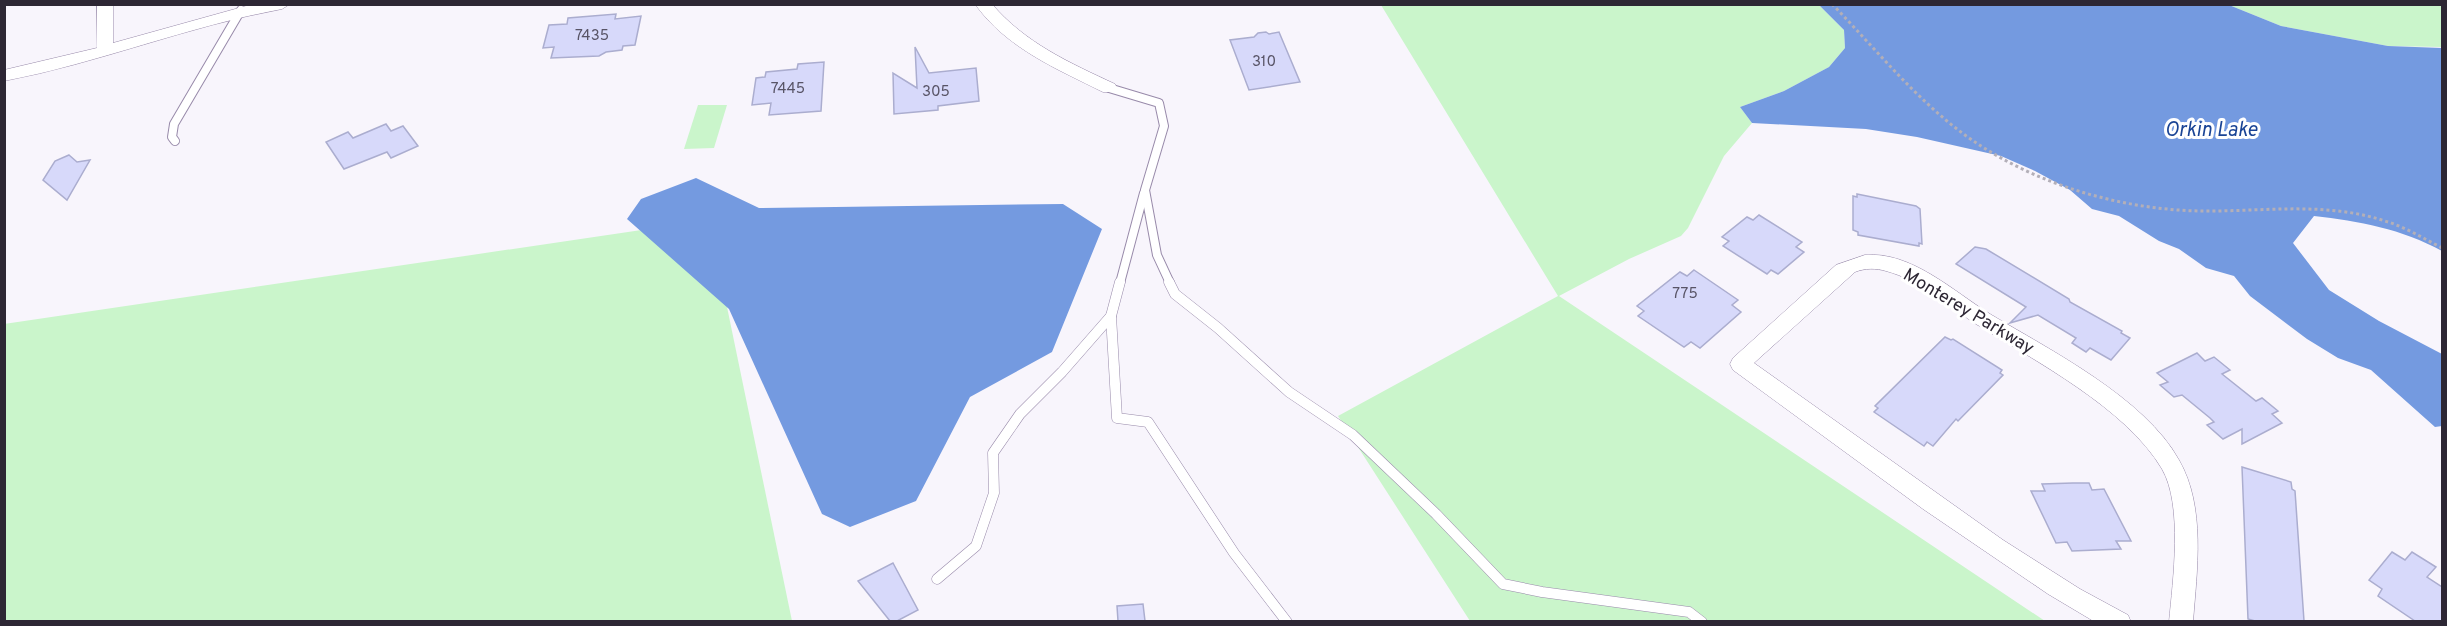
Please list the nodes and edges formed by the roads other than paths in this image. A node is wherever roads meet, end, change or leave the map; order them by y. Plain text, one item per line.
1 (105, 4) edge
2 (282, 4) edge
3 (982, 4) edge
4 (242, 10) junction
5 (105, 51) junction
6 (4, 76) edge
7 (1109, 88) joint
8 (175, 141) dead end
9 (1145, 189) junction
10 (1111, 316) junction
11 (937, 579) dead end
12 (1287, 621) edge
13 (1702, 621) edge
14 (2120, 621) edge
15 (2181, 621) edge

1 - 5 street
2 - 4 street
3 - 7 street
4 - 5 street
4 - 8 lane
5 - 6 street
7 - 9 lane
9 - 10 lane
9 - 13 lane
10 - 11 lane
10 - 12 lane
14 - 15 street, Monterey Parkway

